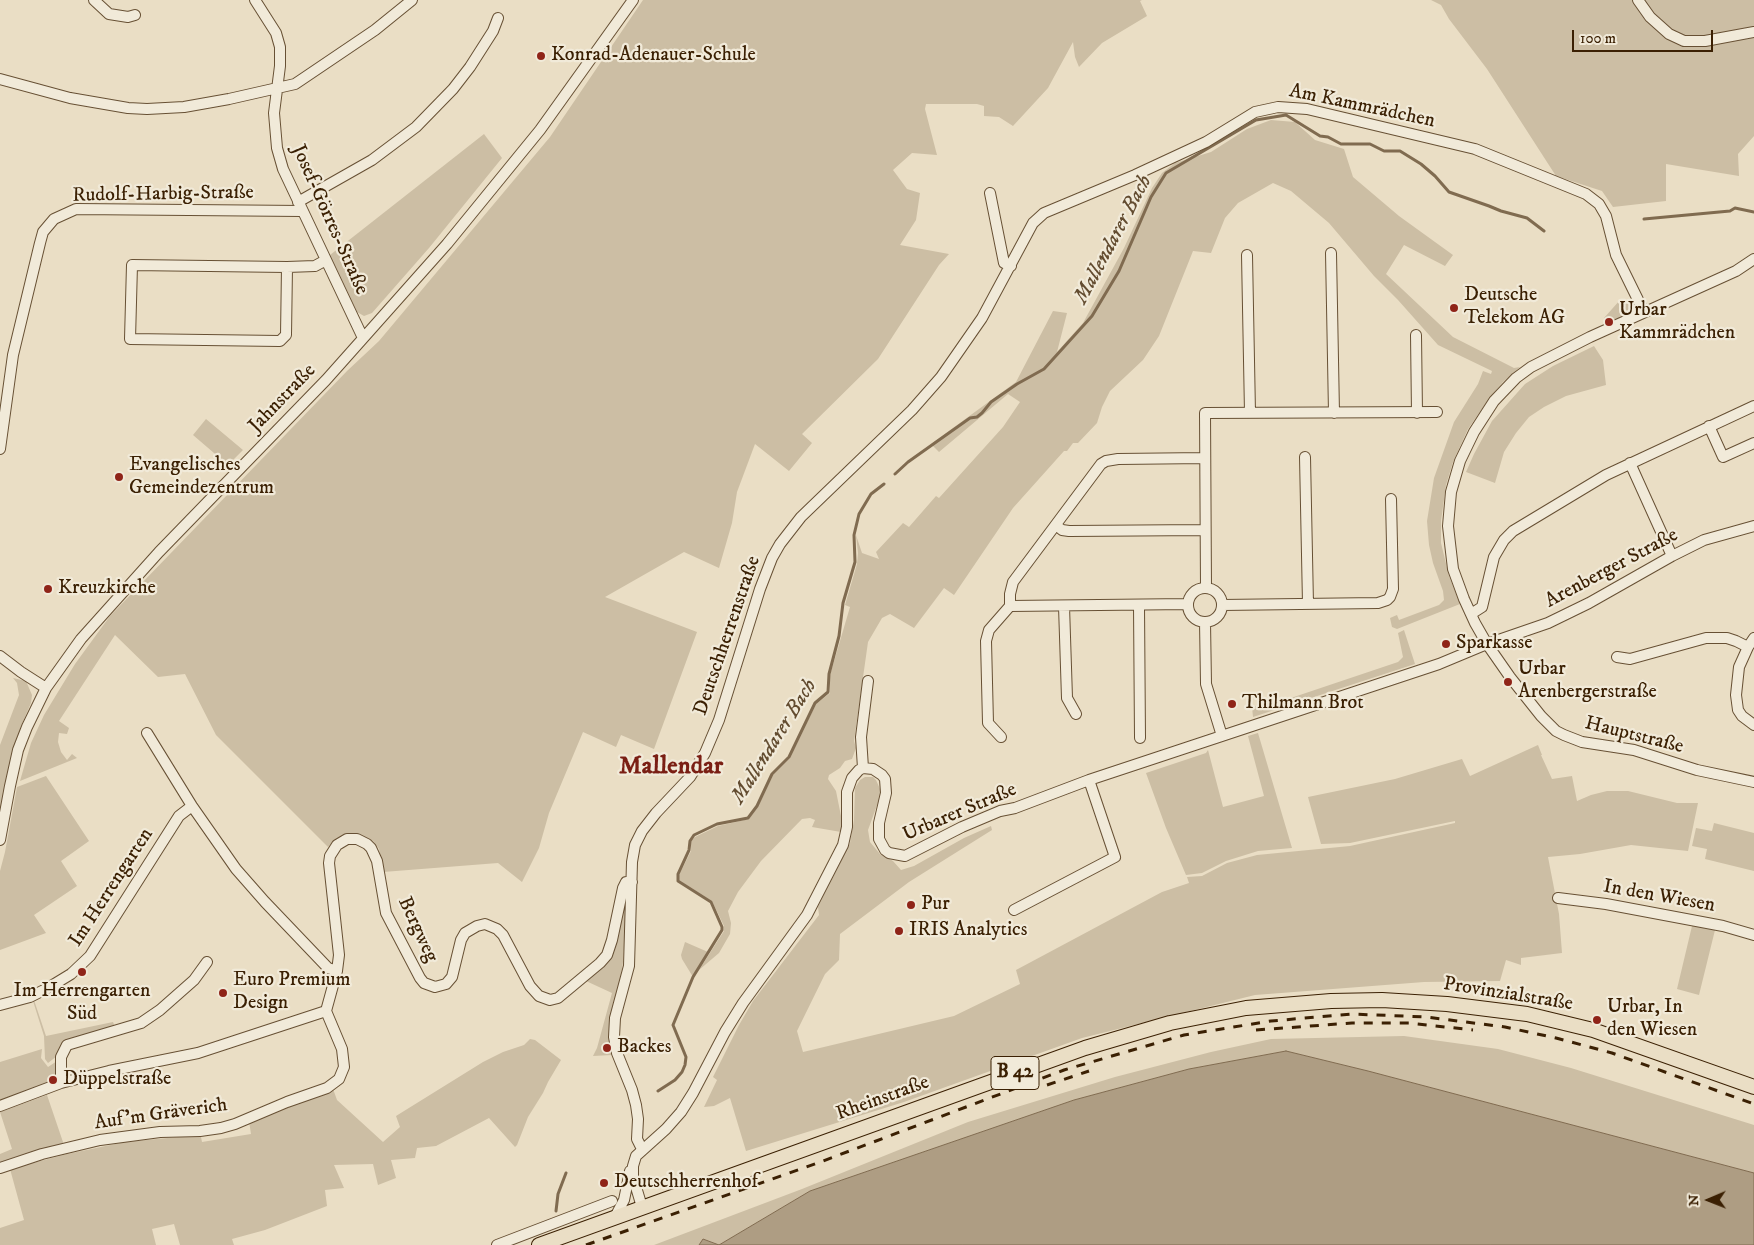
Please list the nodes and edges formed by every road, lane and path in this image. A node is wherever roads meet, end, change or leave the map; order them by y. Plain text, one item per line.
1 (94, 0) edge
2 (255, 0) edge
3 (412, 0) edge
4 (634, 0) edge
5 (1638, 0) edge
6 (135, 15) dead end
7 (498, 18) dead end
8 (1754, 32) edge
9 (0, 79) edge
10 (277, 87) junction
11 (990, 193) dead end
12 (300, 207) junction
13 (1331, 253) dead end
14 (1247, 255) dead end
15 (326, 260) junction
16 (1754, 260) edge
17 (1011, 266) junction
18 (287, 267) junction
19 (1644, 312) junction
20 (1416, 335) dead end
21 (363, 338) junction
22 (1754, 406) edge
23 (1437, 412) dead end
24 (1250, 413) junction
25 (1334, 413) junction
26 (1417, 413) junction
27 (1709, 426) junction
28 (1754, 443) edge
29 (0, 449) edge
30 (1305, 457) dead end
31 (1205, 458) junction
32 (1630, 463) junction
33 (1391, 499) dead end
34 (1056, 525) junction
35 (1754, 526) edge
36 (1205, 530) junction
37 (1672, 556) junction
38 (1206, 588) junction
39 (1188, 604) junction
40 (1308, 604) junction
41 (1222, 605) junction
42 (1010, 606) junction
43 (1064, 606) junction
44 (1140, 606) junction
45 (1471, 614) junction
46 (1205, 622) junction
47 (1754, 638) edge
48 (1487, 644) junction
49 (1748, 647) junction
50 (0, 656) edge
51 (1617, 657) dead end
52 (868, 681) dead end
53 (46, 688) junction
54 (1076, 714) dead end
55 (1751, 723) edge
56 (147, 733) dead end
57 (1222, 736) junction
58 (1001, 737) dead end
59 (1140, 738) dead end
60 (863, 768) junction
61 (1088, 780) junction
62 (1754, 782) edge
63 (192, 806) junction
64 (0, 840) edge
65 (632, 882) junction
66 (1558, 898) dead end
67 (1014, 910) dead end
68 (1754, 935) edge
69 (206, 962) dead end
70 (337, 971) junction
71 (0, 1004) edge
72 (1246, 1008) joint
73 (326, 1011) junction
74 (61, 1083) junction
75 (1754, 1087) edge
76 (0, 1106) edge
77 (642, 1149) junction
78 (633, 1166) junction
79 (0, 1168) edge
80 (612, 1201) dead end
81 (642, 1207) junction
82 (588, 1209) junction
83 (615, 1217) junction
84 (594, 1225) junction
85 (497, 1245) edge
86 (539, 1245) edge

1 - 6 street
2 - 10 street, Josef-Görres-Straße
3 - 10 street
4 - 21 street, Jahnstraße
5 - 8 street
7 - 12 street
9 - 10 street
10 - 12 street, Josef-Görres-Straße
11 - 17 street
12 - 15 street, Josef-Görres-Straße
12 - 29 street, Rudolf-Harbig-Straße
13 - 25 street
14 - 24 street
15 - 18 street
15 - 21 street, Josef-Görres-Straße
16 - 19 street, Hauptstraße
17 - 19 street, Am Kammrädchen
17 - 65 street, Deutschherrenstraße
18 - 18 street
19 - 45 street, Hauptstraße
20 - 26 street
21 - 53 street, Jahnstraße
22 - 27 street
23 - 26 street
24 - 25 street
24 - 31 street
25 - 26 street
27 - 28 street
27 - 32 street
30 - 40 street
31 - 34 street
31 - 36 street
32 - 37 street
32 - 45 street
33 - 40 street
34 - 36 street
34 - 42 street
35 - 37 street, Arenberger Straße
36 - 38 street
37 - 48 street, Arenberger Straße
38 - 39 street
38 - 41 street
39 - 44 street
39 - 46 street
40 - 41 street
41 - 46 street
42 - 43 street
42 - 58 street
43 - 44 street
43 - 54 street
44 - 59 street
45 - 48 street, Hauptstraße
46 - 57 street
47 - 49 street
48 - 57 street, Urbarer Straße
48 - 62 street, Hauptstraße
49 - 51 street
49 - 55 street
50 - 53 street
52 - 60 street
53 - 64 street, Jahnstraße
56 - 63 street
57 - 61 street, Urbarer Straße
60 - 61 street, Urbarer Straße
60 - 77 street
61 - 67 street
63 - 70 street
63 - 71 street, Im Herrengarten
65 - 70 street, Bergweg
65 - 77 street, Deutschherrenstraße
66 - 68 street, In den Wiesen
69 - 74 street
70 - 73 street, Bergweg
72 - 75 main road, Provinzialstraße / B 42
72 - 81 main road, Rheinstraße / B 42
73 - 74 street
73 - 79 street, Auf'm Gräverich
74 - 76 street
77 - 78 street
78 - 81 street
78 - 83 street
80 - 82 street
81 - 83 main road, Rheinstraße / B 42
82 - 84 street
82 - 85 street
83 - 84 main road, Rheinstraße / B 42
84 - 86 main road, Rheinstraße / B 42

